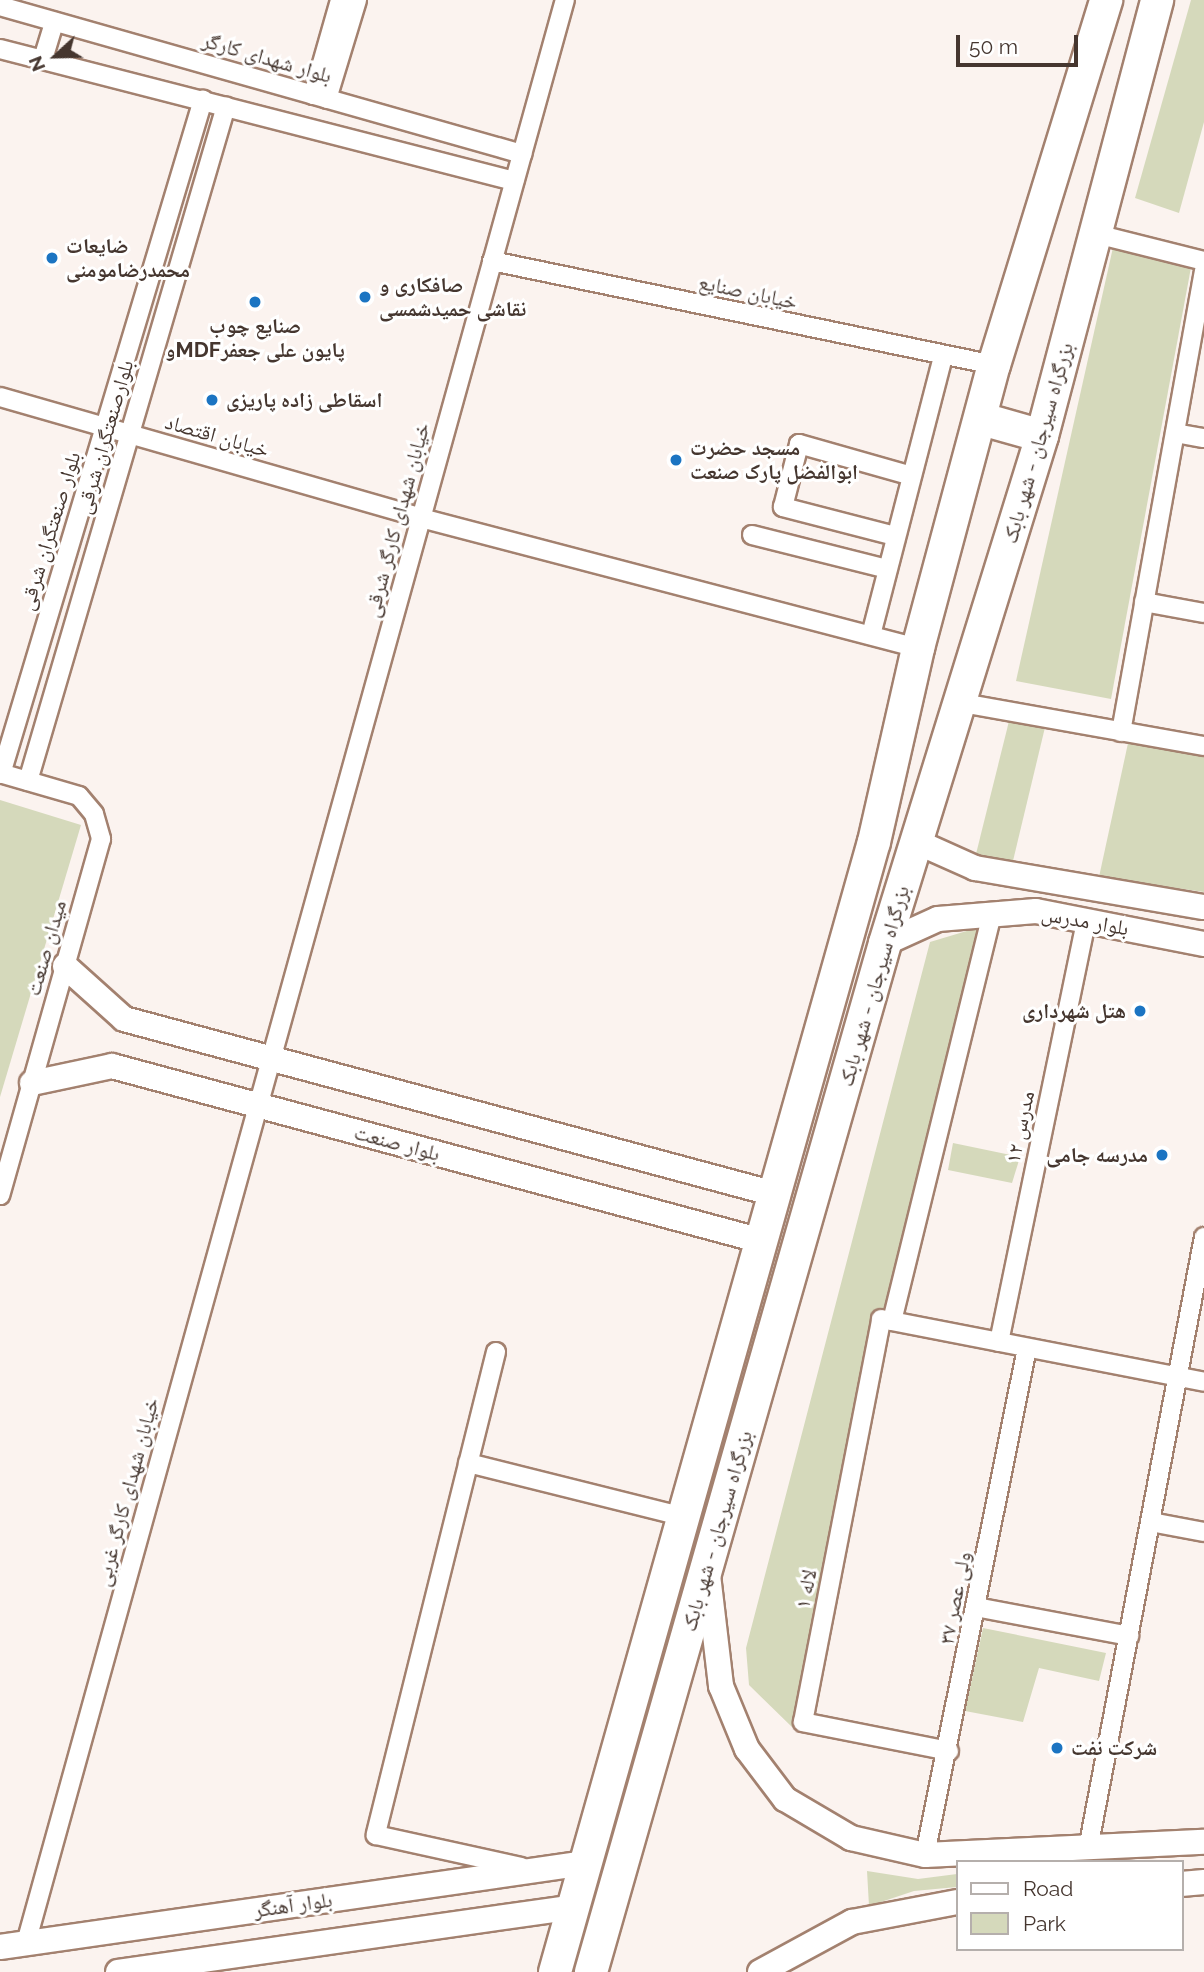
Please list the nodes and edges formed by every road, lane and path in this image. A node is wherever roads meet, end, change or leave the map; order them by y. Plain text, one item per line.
1 (340, 0) edge
2 (357, 0) edge
3 (565, 0) edge
4 (1106, 0) edge
5 (1157, 0) edge
6 (0, 6) edge
7 (54, 22) junction
8 (0, 49) edge
9 (43, 60) junction
10 (320, 97) junction
11 (203, 100) junction
12 (226, 106) junction
13 (522, 154) junction
14 (514, 181) junction
15 (1096, 234) junction
16 (492, 261) junction
17 (1204, 261) edge
18 (1204, 270) edge
19 (943, 357) junction
20 (994, 365) junction
21 (0, 397) edge
22 (982, 419) junction
23 (105, 427) junction
24 (1175, 433) junction
25 (130, 434) junction
26 (1042, 436) junction
27 (1204, 438) edge
28 (912, 476) junction
29 (421, 519) junction
30 (752, 535) dead end
31 (895, 537) junction
32 (887, 569) junction
33 (1144, 602) junction
34 (1204, 613) edge
35 (871, 635) junction
36 (918, 648) junction
37 (22, 702) junction
38 (962, 703) junction
39 (49, 710) junction
40 (1121, 732) junction
41 (1204, 746) edge
42 (1, 774) edge
43 (28, 781) junction
44 (917, 842) junction
45 (1043, 880) junction
46 (1204, 907) edge
47 (1036, 911) junction
48 (992, 915) junction
49 (1086, 921) junction
50 (885, 943) junction
51 (1204, 944) edge
52 (65, 966) junction
53 (272, 1056) junction
54 (32, 1083) junction
55 (258, 1106) junction
56 (0, 1195) edge
57 (775, 1195) junction
58 (1204, 1237) edge
59 (762, 1241) junction
60 (887, 1320) junction
61 (999, 1342) junction
62 (1027, 1348) junction
63 (496, 1352) dead end
64 (1178, 1377) junction
65 (1204, 1382) edge
66 (468, 1463) junction
67 (684, 1517) junction
68 (1151, 1522) junction
69 (1204, 1532) edge
70 (707, 1567) junction
71 (976, 1607) junction
72 (1129, 1636) junction
73 (948, 1751) junction
74 (1204, 1842) edge
75 (1088, 1849) junction
76 (925, 1855) junction
77 (989, 1858) edge
78 (586, 1863) junction
79 (535, 1870) junction
80 (1204, 1882) edge
81 (1183, 1884) edge
82 (956, 1902) edge
83 (574, 1907) junction
84 (26, 1943) junction
85 (0, 1947) edge
86 (118, 1972) edge
87 (555, 1972) edge
88 (591, 1972) edge
89 (760, 1972) edge

1 - 10 street
2 - 10 street
3 - 13 street, خیابان شهدای کارگر شرقی
4 - 20 highway, بزرگراه سیرجان - شهر بابک
5 - 15 highway, بزرگراه سیرجان - شهر بابک
6 - 7 street, بلوار شهدای کارگر
7 - 9 street
7 - 10 street, بلوار شهدای کارگر
8 - 9 street
9 - 11 street
10 - 13 street, بلوار شهدای کارگر
11 - 12 street
11 - 23 street, بلوار صنعتگران شرقی
12 - 14 street
12 - 25 street, بلوارصنعتگران شرقی
13 - 14 street, خیابان شهدای کارگر شرقی
14 - 16 street, خیابان شهدای کارگر شرقی
15 - 17 street
15 - 26 highway, بزرگراه سیرجان - شهر بابک
16 - 19 street, خیابان صنایع
16 - 29 street, خیابان شهدای کارگر شرقی
18 - 24 street
19 - 20 street, خیابان صنایع
19 - 28 street
20 - 22 highway, بزرگراه سیرجان - شهر بابک
21 - 23 street, خیابان اقتصاد
22 - 26 highway
22 - 36 highway, بزرگراه سیرجان - شهر بابک
23 - 25 street, خیابان اقتصاد
23 - 37 street, بلوار صنعتگران شرقی
24 - 27 street
24 - 33 street
25 - 29 street, خیابان اقتصاد
25 - 39 street, بلوارصنعتگران شرقی
26 - 38 highway, بزرگراه سیرجان - شهر بابک
28 - 31 street
28 - 31 street
29 - 35 street, خیابان اقتصاد
29 - 53 street, خیابان شهدای کارگر شرقی
30 - 32 street
31 - 32 street
32 - 35 street
33 - 34 street
33 - 40 street
35 - 36 street, خیابان اقتصاد
36 - 57 highway, بزرگراه سیرجان - شهر بابک
37 - 39 street
37 - 42 street, بلوار صنعتگران شرقی
38 - 40 street
38 - 44 highway, بزرگراه سیرجان - شهر بابک
39 - 43 street, بلوارصنعتگران شرقی
40 - 41 street
42 - 43 street, میدان صنعت
43 - 52 street, میدان صنعت
44 - 45 street, بلوار مدرس
44 - 50 highway, بزرگراه سیرجان - شهر بابک
45 - 46 street, بلوار مدرس
45 - 47 street
47 - 48 street, بلوار مدرس
47 - 49 street, بلوار مدرس
48 - 50 street, بلوار مدرس
48 - 60 street
49 - 51 street, بلوار مدرس
49 - 61 street, مدرس ۱۲
50 - 70 highway, بزرگراه سیرجان - شهر بابک
52 - 53 street
52 - 54 street, میدان صنعت
53 - 55 street, خیابان شهدای کارگر غربی
53 - 57 street
54 - 55 street, بلوار صنعت
54 - 56 street, میدان صنعت
55 - 59 street, بلوار صنعت
55 - 84 street, خیابان شهدای کارگر غربی
57 - 59 highway, بزرگراه سیرجان - شهر بابک
58 - 64 street
59 - 67 highway, بزرگراه سیرجان - شهر بابک
60 - 61 street
60 - 73 street, لاله ۱
61 - 62 street
62 - 64 street
62 - 71 street, ولی عصر ۳۷
63 - 66 street
64 - 65 street
64 - 68 street
66 - 67 street
66 - 79 street
67 - 78 highway, بزرگراه سیرجان - شهر بابک
68 - 69 street
68 - 72 street
70 - 76 street
70 - 88 highway, بزرگراه سیرجان - شهر بابک
71 - 72 street
71 - 73 street, ولی عصر ۳۷
72 - 75 street
73 - 76 street, ولی عصر ۳۷
74 - 75 street
75 - 77 street
76 - 77 street
78 - 79 street, بلوار آهنگر
78 - 83 highway, بزرگراه سیرجان - شهر بابک
79 - 84 street, بلوار آهنگر
80 - 81 street
82 - 89 street
83 - 86 street, بلوار آهنگر
83 - 87 highway, بزرگراه سیرجان - شهر بابک
84 - 85 street, بلوار آهنگر

